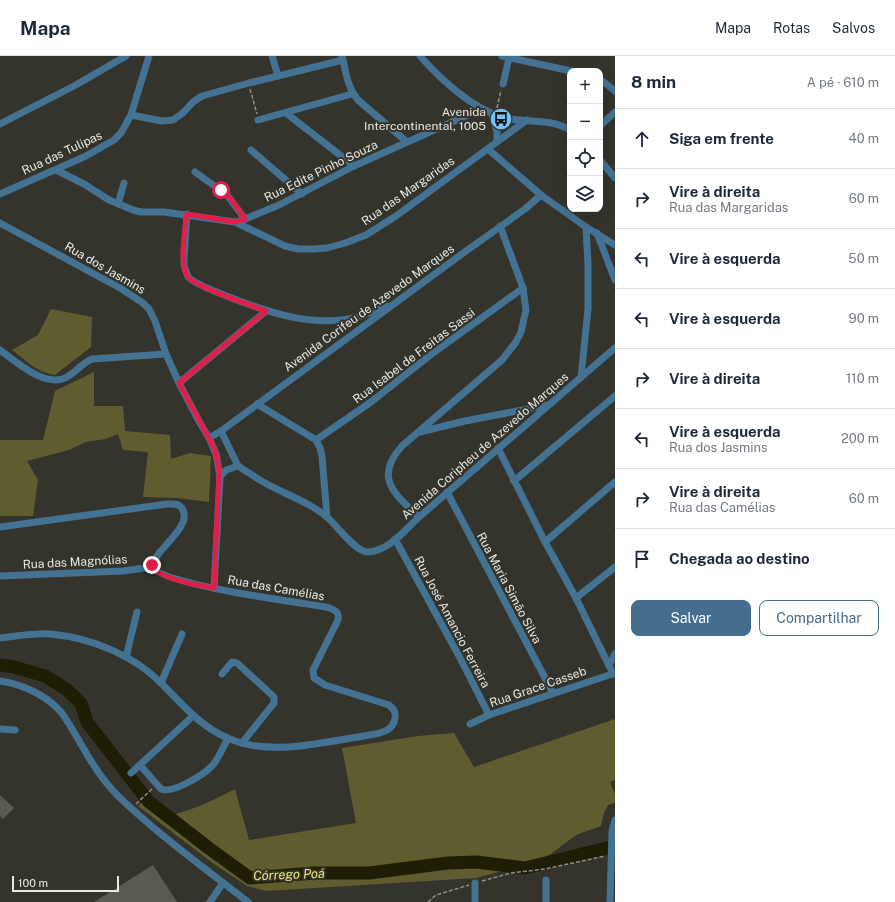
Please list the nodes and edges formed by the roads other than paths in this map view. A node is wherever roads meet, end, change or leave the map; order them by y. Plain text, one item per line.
1 (126, 56) edge
2 (149, 56) edge
3 (272, 56) edge
4 (420, 56) edge
5 (505, 57) edge
6 (342, 58) edge
7 (567, 70) edge
8 (278, 76) junction
9 (603, 81) edge
10 (503, 84) road end
11 (615, 91) edge
12 (352, 94) junction
13 (480, 108) junction
14 (615, 112) edge
15 (286, 113) junction
16 (494, 114) junction
17 (131, 115) junction
18 (515, 119) junction
19 (258, 120) road end
20 (527, 120) junction
21 (603, 123) edge
22 (0, 124) edge
23 (567, 129) edge
24 (511, 132) junction
25 (497, 141) junction
26 (407, 142) junction
27 (488, 149) junction
28 (251, 150) dead end
29 (603, 164) edge
30 (354, 166) junction
31 (56, 170) junction
32 (195, 172) dead end
33 (615, 178) edge
34 (124, 183) dead end
35 (0, 194) edge
36 (302, 194) junction
37 (541, 195) junction
38 (118, 204) junction
39 (187, 214) junction
40 (245, 219) junction
41 (235, 222) junction
42 (0, 223) edge
43 (500, 226) junction
44 (586, 227) junction
45 (597, 234) junction
46 (615, 245) edge
47 (615, 280) edge
48 (523, 288) junction
49 (396, 302) junction
50 (266, 311) junction
51 (615, 348) edge
52 (0, 350) edge
53 (166, 354) junction
54 (581, 377) junction
55 (179, 383) junction
56 (615, 396) edge
57 (257, 404) junction
58 (550, 404) junction
59 (221, 431) junction
60 (419, 432) junction
61 (209, 438) junction
62 (316, 440) junction
63 (498, 448) junction
64 (238, 466) junction
65 (220, 477) junction
66 (514, 481) junction
67 (615, 482) edge
68 (447, 492) junction
69 (418, 516) junction
70 (327, 517) junction
71 (0, 527) edge
72 (395, 539) junction
73 (545, 542) junction
74 (152, 567) junction
75 (615, 567) edge
76 (0, 576) edge
77 (214, 588) junction
78 (576, 598) junction
79 (137, 612) dead end
80 (182, 634) dead end
81 (0, 638) edge
82 (615, 654) edge
83 (126, 657) junction
84 (609, 665) junction
85 (614, 673) edge
86 (222, 674) dead end
87 (0, 680) edge
88 (161, 683) junction
89 (553, 693) junction
90 (490, 715) junction
91 (193, 716) junction
92 (470, 724) dead end
93 (0, 729) edge
94 (15, 730) dead end
95 (228, 738) junction
96 (242, 743) junction
97 (140, 765) junction
98 (131, 772) dead end
99 (615, 820) edge
100 (546, 880) dead end
101 (223, 883) junction
102 (476, 883) road end
103 (210, 902) edge
104 (248, 902) edge
105 (475, 902) edge
106 (546, 902) edge
107 (610, 902) edge

1 - 22 street
2 - 17 street, Rua das Tulipas
3 - 8 street
4 - 13 street
5 - 7 street
5 - 10 street
6 - 8 street
6 - 12 street
8 - 17 street
9 - 11 street
12 - 15 street
12 - 26 street
13 - 16 street
13 - 26 street, Rua Edite Pinho Souza
14 - 21 street
15 - 19 street
15 - 30 street
16 - 18 street
16 - 25 street
17 - 31 street, Rua das Tulipas
18 - 20 street
18 - 24 street
20 - 23 street
20 - 24 street, Rua das Margaridas
24 - 25 street, Rua das Margaridas
25 - 27 street, Rua das Margaridas
26 - 30 street, Rua Edite Pinho Souza
27 - 37 street
27 - 41 street, Rua das Margaridas
28 - 36 street
29 - 33 street
30 - 36 street, Rua Edite Pinho Souza
31 - 35 street, Rua das Tulipas
31 - 38 street, Rua das Margaridas
32 - 40 street
34 - 38 street
36 - 40 street, Rua Edite Pinho Souza
37 - 43 street, Avenida Corifeu de Azevedo Marques
37 - 44 street
38 - 39 street, Rua das Margaridas
39 - 41 street, Rua das Margaridas
39 - 50 street
40 - 41 street, Rua Edite Pinho Souza
42 - 53 street, Rua dos Jasmins
43 - 48 street
43 - 49 street, Avenida Corifeu de Azevedo Marques
44 - 45 street
44 - 54 street
45 - 46 street
45 - 47 street
48 - 60 street
48 - 62 street, Rua Isabel de Freitas Sassi
49 - 50 street
49 - 57 street, Avenida Corifeu de Azevedo Marques
50 - 55 street
51 - 54 street, Avenida Coripheu de Azevedo Marques
52 - 53 street
53 - 55 street, Rua dos Jasmins
54 - 58 street, Avenida Coripheu de Azevedo Marques
55 - 61 street, Rua dos Jasmins
56 - 66 street
57 - 59 street, Avenida Corifeu de Azevedo Marques
57 - 62 street
58 - 60 street
58 - 63 street, Avenida Coripheu de Azevedo Marques
59 - 61 street, Avenida Corifeu de Azevedo Marques
59 - 64 street
60 - 69 street
61 - 65 street, Rua dos Jasmins
62 - 70 street
63 - 66 street
63 - 68 street, Avenida Coripheu de Azevedo Marques
64 - 65 street
64 - 70 street
65 - 77 street, Rua dos Jasmins
66 - 73 street
67 - 73 street
68 - 69 street, Avenida Coripheu de Azevedo Marques
68 - 89 street, Rua Maria Simão Silva
69 - 72 street, Avenida Coripheu de Azevedo Marques
70 - 72 street, Avenida Coripheu de Azevedo Marques
71 - 74 street
72 - 90 street, Rua José Amancio Ferreira
73 - 78 street
74 - 76 street, Rua das Magnólias
74 - 77 street, Rua das Camélias
75 - 78 street
77 - 96 street, Rua das Camélias
78 - 84 street
79 - 83 street
80 - 88 street
81 - 83 street, Rua das Camélias
82 - 84 street
83 - 88 street, Rua das Camélias
84 - 85 street
85 - 89 street, Rua Grace Casseb
86 - 96 street
87 - 101 street
88 - 91 street, Rua das Camélias
89 - 90 street, Rua Grace Casseb
90 - 92 street, Rua Grace Casseb
91 - 95 street, Rua das Camélias
91 - 97 street
93 - 94 street
95 - 96 street, Rua das Camélias
95 - 97 street
97 - 98 street
99 - 107 street
100 - 106 street
101 - 103 street
101 - 104 street
102 - 105 street

